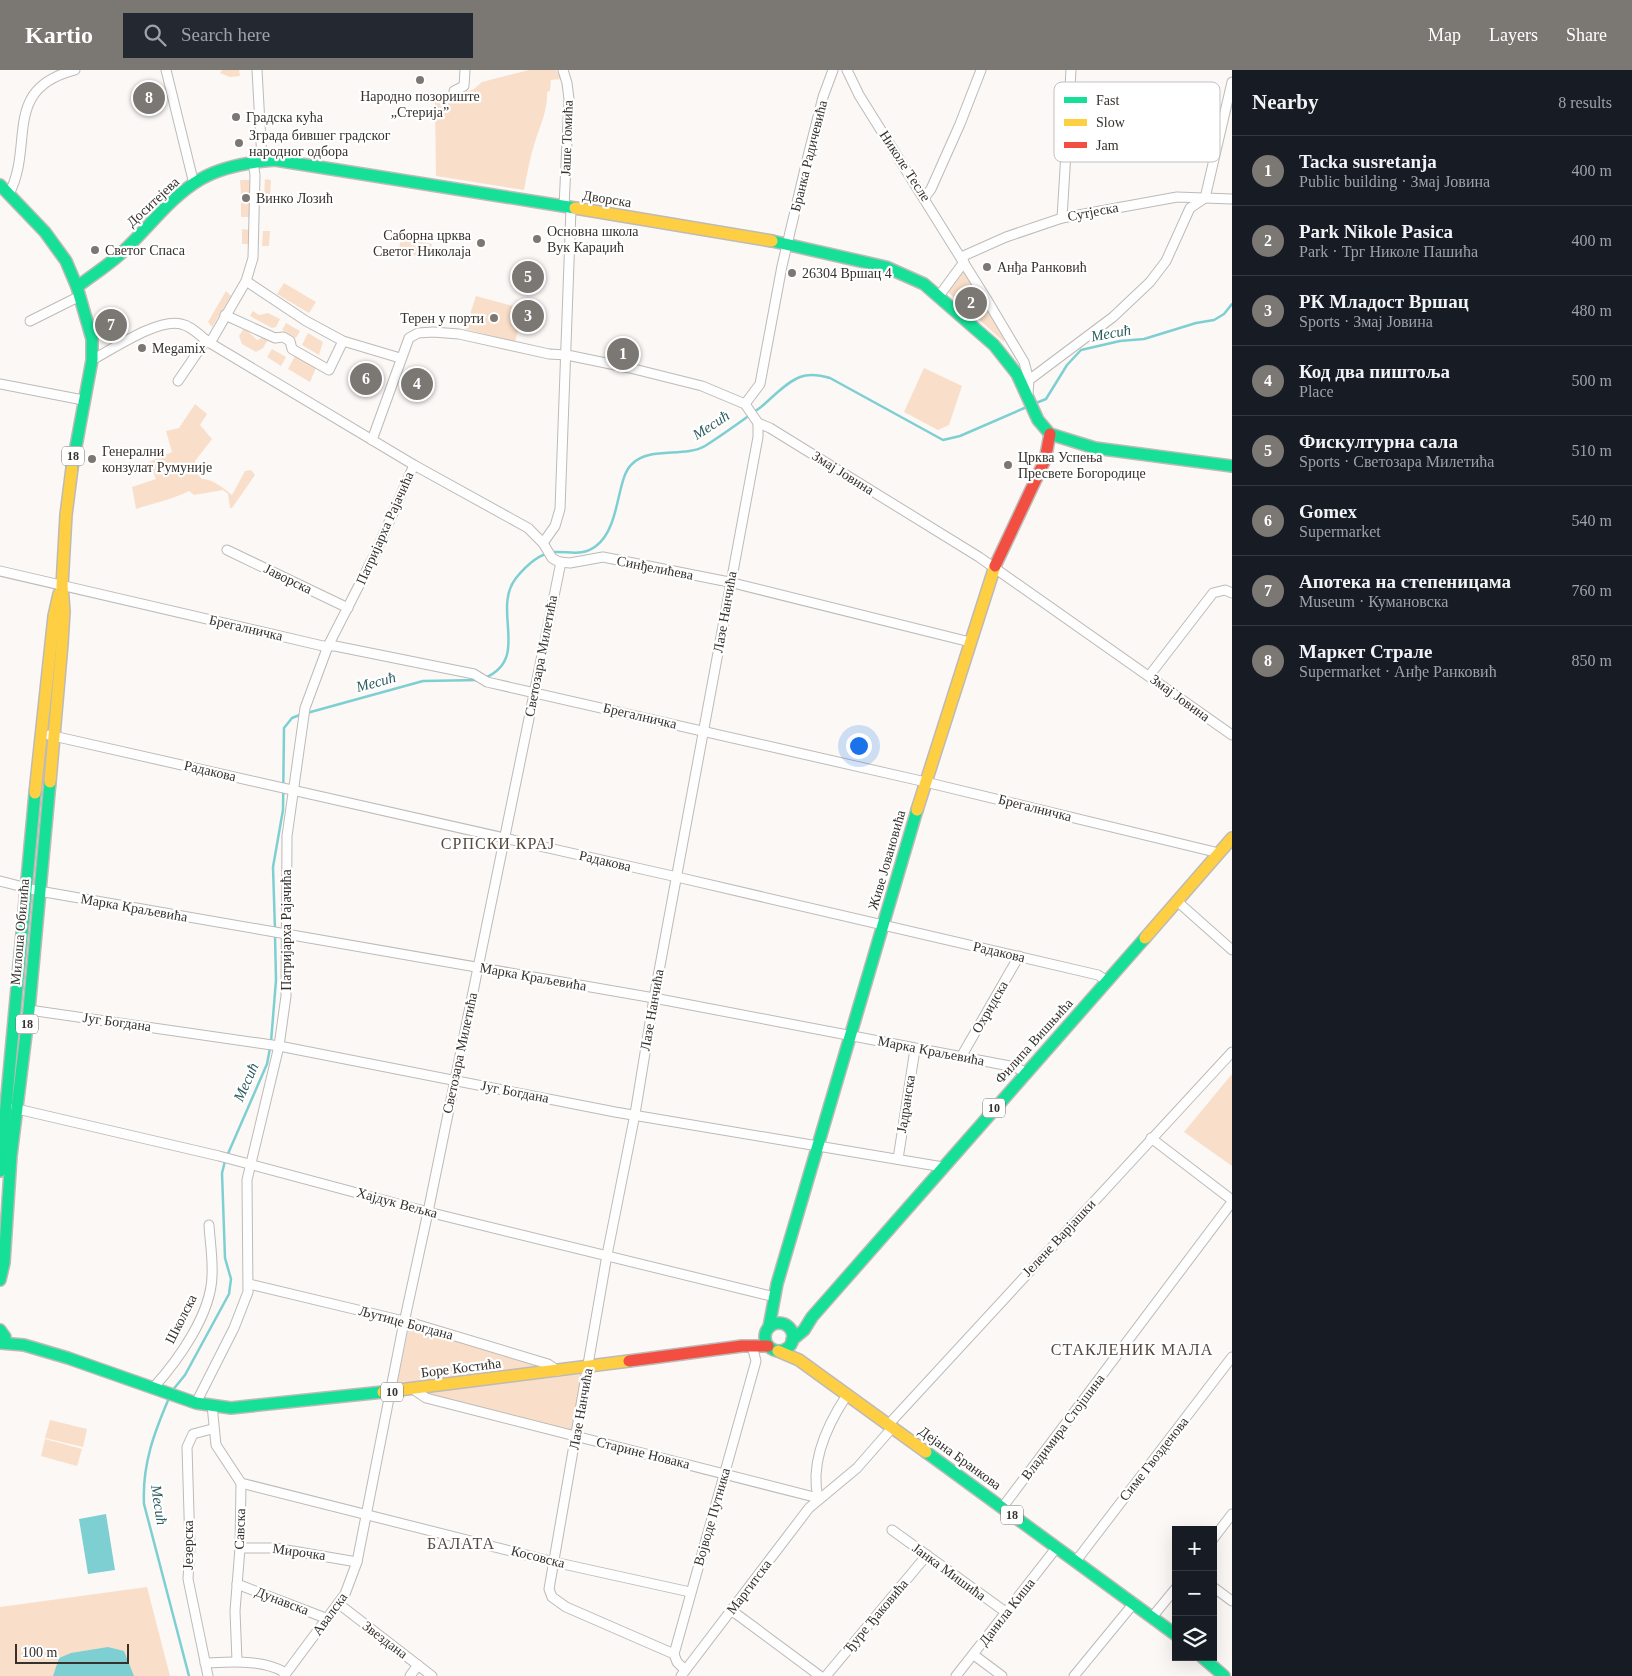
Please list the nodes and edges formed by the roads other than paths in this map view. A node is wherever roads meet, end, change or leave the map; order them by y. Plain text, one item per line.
1 (75, 70) edge
2 (166, 70) edge
3 (257, 70) edge
4 (465, 70) edge
5 (563, 70) edge
6 (833, 70) edge
7 (847, 70) edge
8 (981, 70) edge
9 (1232, 82) edge
10 (454, 92) dead end
11 (1220, 134) edge
12 (257, 161) junction
13 (1065, 162) edge
14 (1213, 162) edge
15 (194, 184) junction
16 (0, 185) edge
17 (9, 194) junction
18 (1185, 196) junction
19 (925, 197) junction
20 (1205, 198) junction
21 (1232, 199) edge
22 (568, 207) junction
23 (1190, 208) junction
24 (1062, 218) junction
25 (788, 244) junction
26 (963, 260) junction
27 (246, 281) junction
28 (78, 291) junction
29 (939, 296) junction
30 (226, 315) junction
31 (30, 321) dead end
32 (1011, 340) junction
33 (208, 341) junction
34 (343, 341) junction
35 (567, 355) junction
36 (1005, 357) junction
37 (400, 358) junction
38 (92, 360) junction
39 (1029, 380) junction
40 (178, 381) dead end
41 (0, 384) edge
42 (1029, 397) junction
43 (83, 400) junction
44 (747, 406) junction
45 (757, 421) junction
46 (1050, 434) junction
47 (372, 440) junction
48 (414, 465) junction
49 (1232, 466) edge
50 (544, 545) junction
51 (227, 550) dead end
52 (557, 560) junction
53 (994, 568) junction
54 (0, 571) edge
55 (729, 582) junction
56 (62, 586) junction
57 (1232, 593) edge
58 (348, 608) junction
59 (970, 642) junction
60 (328, 646) junction
61 (1149, 676) junction
62 (535, 693) junction
63 (704, 731) junction
64 (41, 734) junction
65 (1232, 735) edge
66 (54, 736) junction
67 (925, 782) junction
68 (291, 789) junction
69 (504, 838) junction
70 (1232, 838) edge
71 (1219, 853) junction
72 (677, 877) junction
73 (0, 881) edge
74 (26, 888) junction
75 (39, 891) junction
76 (1178, 902) junction
77 (883, 926) junction
78 (282, 932) junction
79 (1232, 950) edge
80 (1019, 956) junction
81 (478, 968) junction
82 (1107, 981) junction
83 (654, 998) junction
84 (29, 1010) junction
85 (852, 1035) junction
86 (277, 1045) junction
87 (915, 1049) junction
88 (1232, 1052) edge
89 (961, 1057) junction
90 (1026, 1072) junction
91 (454, 1080) junction
92 (3, 1106) edge
93 (19, 1109) junction
94 (635, 1114) junction
95 (1151, 1138) junction
96 (818, 1147) junction
97 (898, 1159) junction
98 (250, 1164) junction
99 (943, 1167) junction
100 (0, 1171) edge
101 (1232, 1201) edge
102 (428, 1212) junction
103 (209, 1226) dead end
104 (607, 1255) junction
105 (0, 1280) edge
106 (249, 1284) junction
107 (774, 1300) junction
108 (812, 1317) junction
109 (404, 1321) junction
110 (774, 1326) junction
111 (1, 1336) edge
112 (792, 1342) junction
113 (748, 1346) junction
114 (772, 1348) junction
115 (1232, 1357) edge
116 (799, 1360) junction
117 (756, 1361) junction
118 (588, 1367) junction
119 (558, 1372) junction
120 (158, 1388) junction
121 (413, 1389) junction
122 (391, 1392) junction
123 (846, 1395) junction
124 (196, 1402) junction
125 (212, 1406) junction
126 (890, 1426) junction
127 (212, 1429) junction
128 (577, 1437) junction
129 (724, 1473) junction
130 (241, 1483) junction
131 (818, 1498) junction
132 (1002, 1508) junction
133 (366, 1514) junction
134 (1232, 1514) edge
135 (892, 1530) dead end
136 (1217, 1534) edge
137 (1056, 1547) junction
138 (240, 1548) junction
139 (927, 1556) junction
140 (1076, 1561) junction
141 (357, 1562) junction
142 (554, 1562) junction
143 (237, 1584) junction
144 (1217, 1590) edge
145 (690, 1592) junction
146 (1172, 1593) edge
147 (1134, 1602) junction
148 (1232, 1602) edge
149 (338, 1604) junction
150 (731, 1610) junction
151 (1007, 1613) junction
152 (1153, 1616) junction
153 (328, 1619) junction
154 (1172, 1632) edge
155 (674, 1654) junction
156 (974, 1655) junction
157 (237, 1661) junction
158 (1207, 1661) edge
159 (205, 1663) junction
160 (418, 1665) junction
161 (683, 1673) edge
162 (285, 1675) edge
163 (208, 1676) edge
164 (410, 1676) edge
165 (432, 1676) edge
166 (820, 1676) edge
167 (826, 1676) edge
168 (956, 1676) edge
169 (1002, 1676) edge
170 (1074, 1676) edge
171 (1224, 1676) edge

1 - 17 street
2 - 15 street
3 - 12 street
4 - 10 street
5 - 22 street, Јаше Томића
6 - 25 street, Бранка Радичевића
7 - 19 street, Николе Тесле
8 - 19 street
9 - 11 street
12 - 15 main road, Доситејева
12 - 22 main road, Дворска
12 - 27 street
13 - 24 street
14 - 20 street
15 - 28 main road, Доситејева
16 - 17 main road, 18
17 - 28 main road, 18
18 - 20 street, Сутјеска
18 - 23 street
18 - 24 street, Сутјеска
19 - 26 street, Николе Тесле
20 - 21 street, Сутјеска
20 - 23 street
22 - 25 main road, Дворска
22 - 35 street
23 - 39 street
24 - 26 street, Сутјеска
25 - 29 main road, Дворска
25 - 44 street
26 - 29 street
26 - 32 street, Николе Тесле
27 - 30 street
27 - 34 street
28 - 31 street
28 - 38 main road, 18
29 - 36 main road, Дворска
30 - 33 street
30 - 34 street
32 - 36 street
32 - 39 street, Николе Тесле
33 - 38 street
33 - 40 street
33 - 47 street
34 - 37 street
35 - 37 street, Змај Јовина
35 - 44 street, Змај Јовина
35 - 50 street
36 - 42 main road, Дворска
37 - 47 street
38 - 43 main road, 18
39 - 42 street
41 - 43 street
42 - 46 main road, Дворска
43 - 56 main road, Милоша Обилића / 18
44 - 45 street, Змај Јовина
45 - 53 street, Змај Јовина
45 - 55 street, Лазе Нанчића
46 - 49 main road
46 - 53 main road, Живе Јовановића
47 - 48 street
48 - 50 street
48 - 58 street, Патријарха Рајачића
50 - 52 street
51 - 58 street, Јаворска
52 - 55 street, Синђелићева
52 - 62 street, Светозара Милетића
53 - 59 main road, Живе Јовановића
53 - 61 street, Змај Јовина
54 - 56 street, Брегалничка
55 - 59 street, Синђелићева
55 - 63 street, Лазе Нанчића
56 - 60 street, Брегалничка
56 - 64 main road, Милоша Обилића / 18
56 - 66 main road, Милоша Обилића / 18
57 - 61 street
58 - 60 street, Патријарха Рајачића
59 - 67 main road, Живе Јовановића
60 - 62 street, Брегалничка
60 - 68 street, Патријарха Рајачића
61 - 65 street, Змај Јовина
62 - 63 street, Брегалничка
62 - 69 street, Светозара Милетића
63 - 67 street, Брегалничка
63 - 72 street, Лазе Нанчића
64 - 66 street, Радакова
64 - 74 main road, Милоша Обилића / 18
66 - 68 street, Радакова
66 - 75 main road, Милоша Обилића / 18
67 - 71 street, Брегалничка
67 - 77 main road, Живе Јовановића
68 - 69 street, Радакова
68 - 78 street, Патријарха Рајачића
69 - 72 street, Радакова
69 - 81 street, Светозара Милетића
70 - 71 main road, 10
71 - 76 main road, Филипа Вишњића / 10
72 - 77 street, Радакова
72 - 83 street, Лазе Нанчића
73 - 74 street, Марка Краљевића
74 - 75 street, Марка Краљевића
74 - 92 main road, Милоша Обилића / 18
75 - 78 street, Марка Краљевића
75 - 84 main road, Милоша Обилића / 18
76 - 79 street
76 - 82 main road, Филипа Вишњића / 10
77 - 80 street, Радакова
77 - 85 main road, Живе Јовановића
78 - 81 street, Марка Краљевића
78 - 86 street, Патријарха Рајачића
80 - 82 street, Радакова
80 - 89 street, Охридска
81 - 83 street, Марка Краљевића
81 - 91 street, Светозара Милетића
82 - 90 main road, Филипа Вишњића / 10
83 - 85 street, Марка Краљевића
83 - 94 street, Лазе Нанчића
84 - 86 street, Југ Богдана
84 - 93 main road, Милоша Обилића / 18
85 - 87 street, Марка Краљевића
85 - 96 main road, Живе Јовановића
86 - 91 street, Југ Богдана
86 - 98 street, Патријарха Рајачића
87 - 89 street, Марка Краљевића
87 - 97 street, Јадранска
88 - 95 street, Јелене Варјашки
89 - 90 street, Марка Краљевића
90 - 99 main road, Филипа Вишњића / 10
91 - 94 street, Југ Богдана
91 - 102 street, Светозара Милетића
92 - 93 street, Хајдук Вељка
92 - 100 main road, Милоша Обилића / 18
93 - 98 street, Хајдук Вељка
93 - 105 main road, Милоша Обилића / 18
94 - 96 street, Југ Богдана
94 - 104 street, Лазе Нанчића
95 - 101 street
95 - 126 street, Јелене Варјашки
96 - 97 street, Југ Богдана
96 - 107 main road, Живе Јовановића
97 - 99 street, Југ Богдана
98 - 102 street, Хајдук Вељка
98 - 106 street, Патријарха Рајачића
99 - 108 main road, Филипа Вишњића / 10
101 - 132 street, Владимира Стојшина
102 - 104 street, Хајдук Вељка
102 - 109 street, Светозара Милетића
103 - 120 street, Школска
104 - 107 street, Хајдук Вељка
104 - 118 street, Лазе Нанчића
106 - 109 street, Љутице Богдана
106 - 124 street, Патријарха Рајачића
107 - 110 main road, Живе Јовановића
108 - 110 main road, 10
108 - 112 main road, Филипа Вишњића / 10
109 - 119 street, Љутице Богдана
109 - 122 street, Светозара Милетића
110 - 112 main road, Дејана Бранкова
110 - 113 main road, Боре Костића / 10
110 - 114 main road
111 - 120 main road, 10
112 - 114 main road
112 - 116 main road, Дејана Бранкова / 18
113 - 114 main road, Боре Костића / 10
113 - 117 street
113 - 118 main road, Боре Костића / 10
114 - 116 main road, Дејана Бранкова / 18
114 - 117 street
115 - 140 street, Симе Гвозденова
116 - 123 main road, Дејана Бранкова / 18
117 - 129 street, Војводе Путника
118 - 119 main road, Боре Костића / 10
118 - 128 street, Лазе Нанчића
119 - 121 main road, Боре Костића / 10
120 - 124 main road, Боре Костића / 10
121 - 122 main road, Боре Костића / 10
121 - 128 street, Старине Новака
122 - 125 main road, Боре Костића / 10
122 - 133 street, Светозара Милетића
123 - 126 main road, Дејана Бранкова / 18
123 - 131 street
124 - 125 main road, Боре Костића / 10
125 - 127 street
126 - 131 street, Маргитска
126 - 132 main road, Дејана Бранкова / 18
127 - 130 street
127 - 159 street, Језерска
128 - 129 street, Старине Новака
128 - 142 street, Лазе Нанчића
129 - 131 street, Старине Новака
129 - 145 street, Војводе Путника
130 - 133 street, Косовска
130 - 138 street, Савска
131 - 150 street, Маргитска
132 - 137 main road, Дејана Бранкова / 18
133 - 141 street, Авалска
133 - 142 street, Косовска
134 - 136 street
135 - 139 street, Јанка Мишића
137 - 140 main road, Дејана Бранкова / 18
137 - 151 street, Данила Киша
138 - 141 street, Мирочка
138 - 143 street, Савска
139 - 151 street, Јанка Мишића
139 - 167 street, Ђуре Ђаковића
140 - 147 main road, Дејана Бранкова / 18
141 - 149 street, Авалска
142 - 145 street, Косовска
142 - 155 street, Лазе Нанчића
143 - 153 street, Дунавска
143 - 157 street, Савска
144 - 148 street
145 - 155 street, Војводе Путника
146 - 152 street
147 - 152 main road, Дејана Бранкова / 18
147 - 170 street
149 - 153 street, Авалска
149 - 160 street, Звездана
150 - 161 street, Маргитска
150 - 166 street
151 - 156 street, Данила Киша
152 - 154 main road, Дејана Бранкова / 18
153 - 162 street, Авалска
155 - 161 street
156 - 168 street, Данила Киша
156 - 169 street
157 - 159 street
157 - 162 street
158 - 171 main road
159 - 163 street, Језерска
160 - 164 street
160 - 165 street, Звездана

